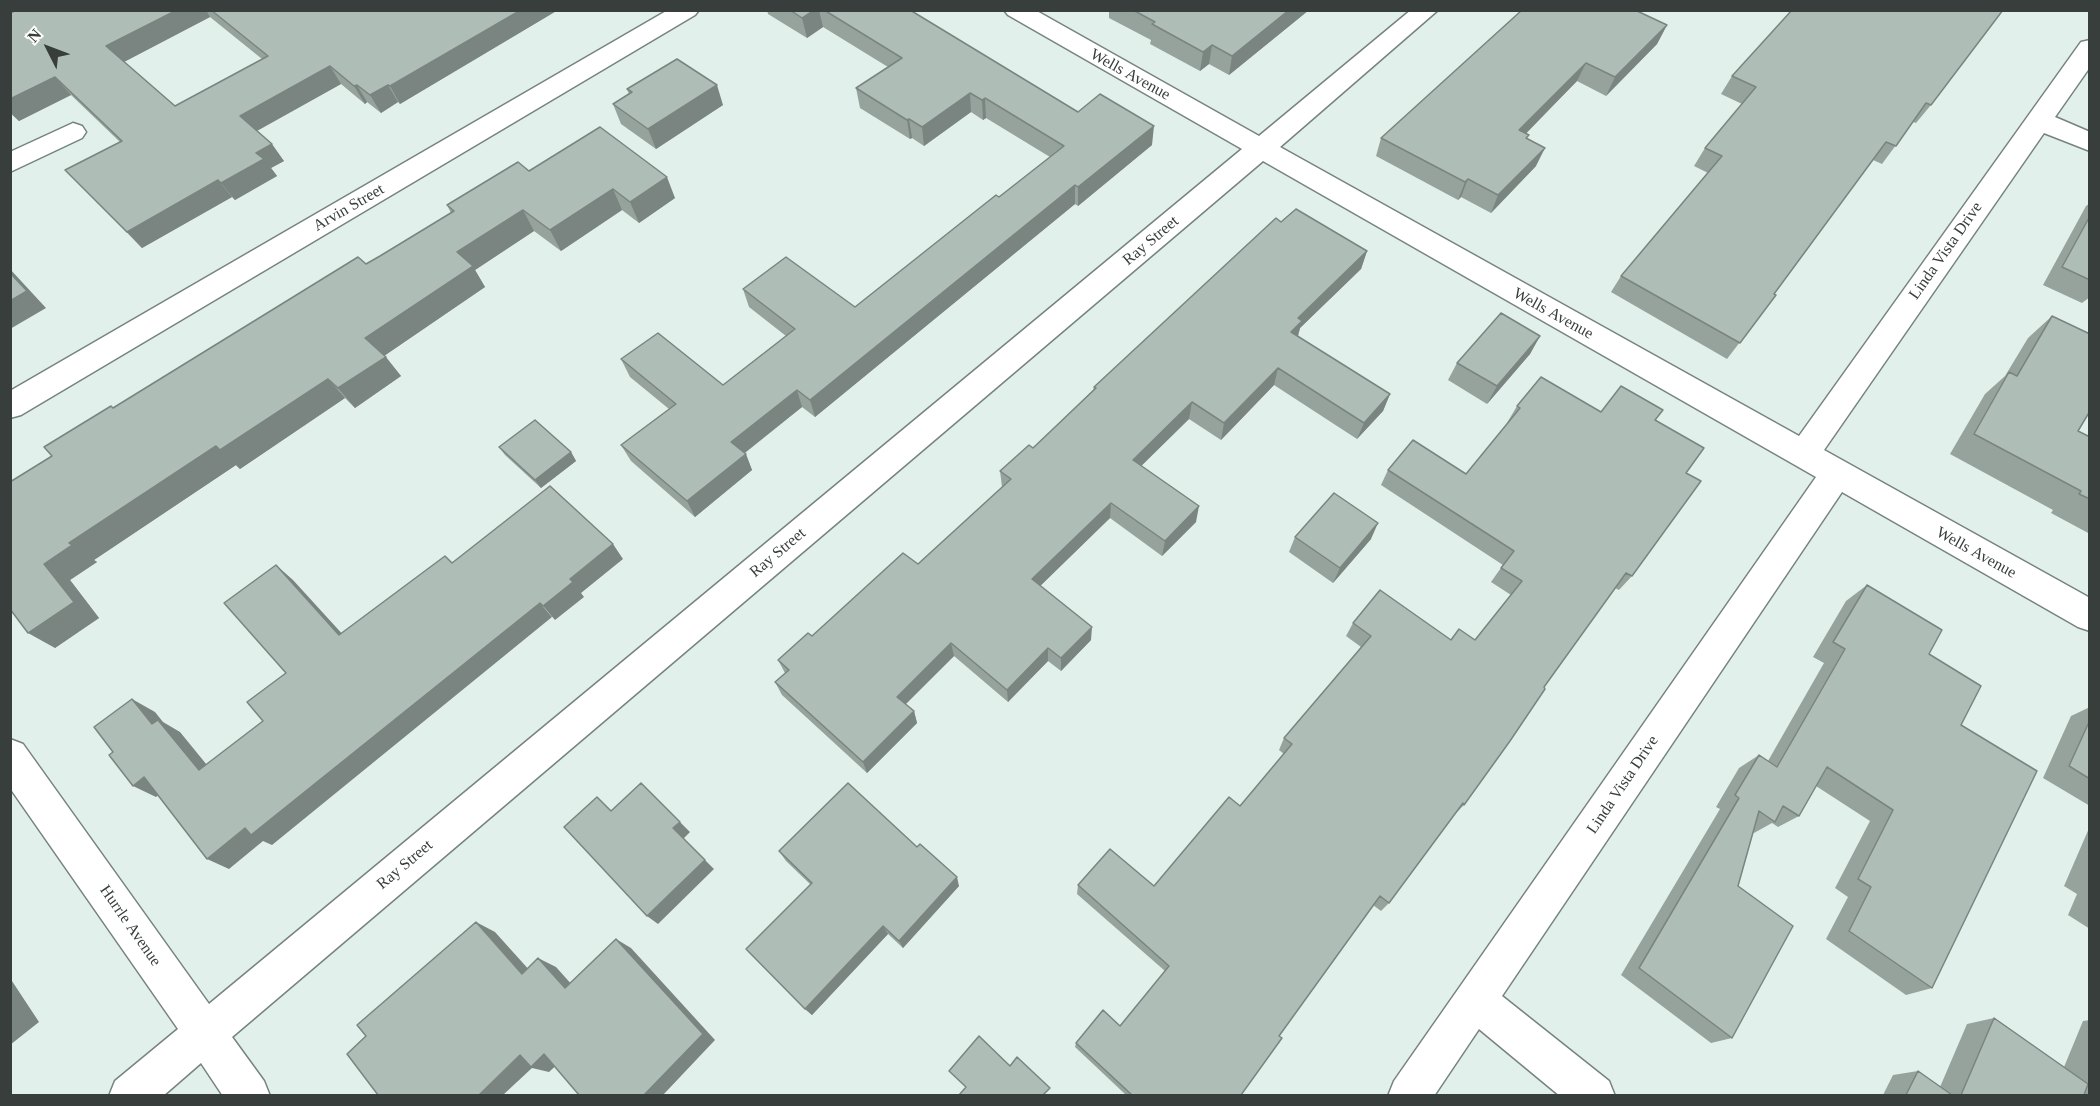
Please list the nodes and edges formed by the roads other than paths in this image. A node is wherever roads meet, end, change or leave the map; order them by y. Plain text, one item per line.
1 (687, 10) edge
2 (1016, 10) edge
3 (1426, 10) edge
4 (2090, 48) edge
5 (2038, 120) junction
6 (73, 132) dead end
7 (2090, 142) edge
8 (1261, 149) junction
9 (10, 163) edge
10 (10, 406) edge
11 (1803, 454) junction
12 (1836, 474) junction
13 (2090, 616) edge
14 (10, 756) edge
15 (1475, 1000) junction
16 (205, 1032) junction
17 (130, 1095) edge
18 (249, 1095) edge
19 (1409, 1095) edge
20 (1594, 1095) edge

1 - 10 street, Arvin Street
2 - 8 street, Wells Avenue
3 - 8 street, Ray Street
4 - 5 street, Linda Vista Drive
5 - 7 street
5 - 11 street, Linda Vista Drive
6 - 9 street
8 - 11 street, Wells Avenue
8 - 16 street, Ray Street
11 - 12 street, Wells Avenue
12 - 13 street, Wells Avenue
12 - 15 street, Linda Vista Drive
14 - 16 street, Hurrle Avenue
15 - 19 street, Linda Vista Drive
15 - 20 street
16 - 17 street, Ray Street
16 - 18 street, Hurrle Avenue

